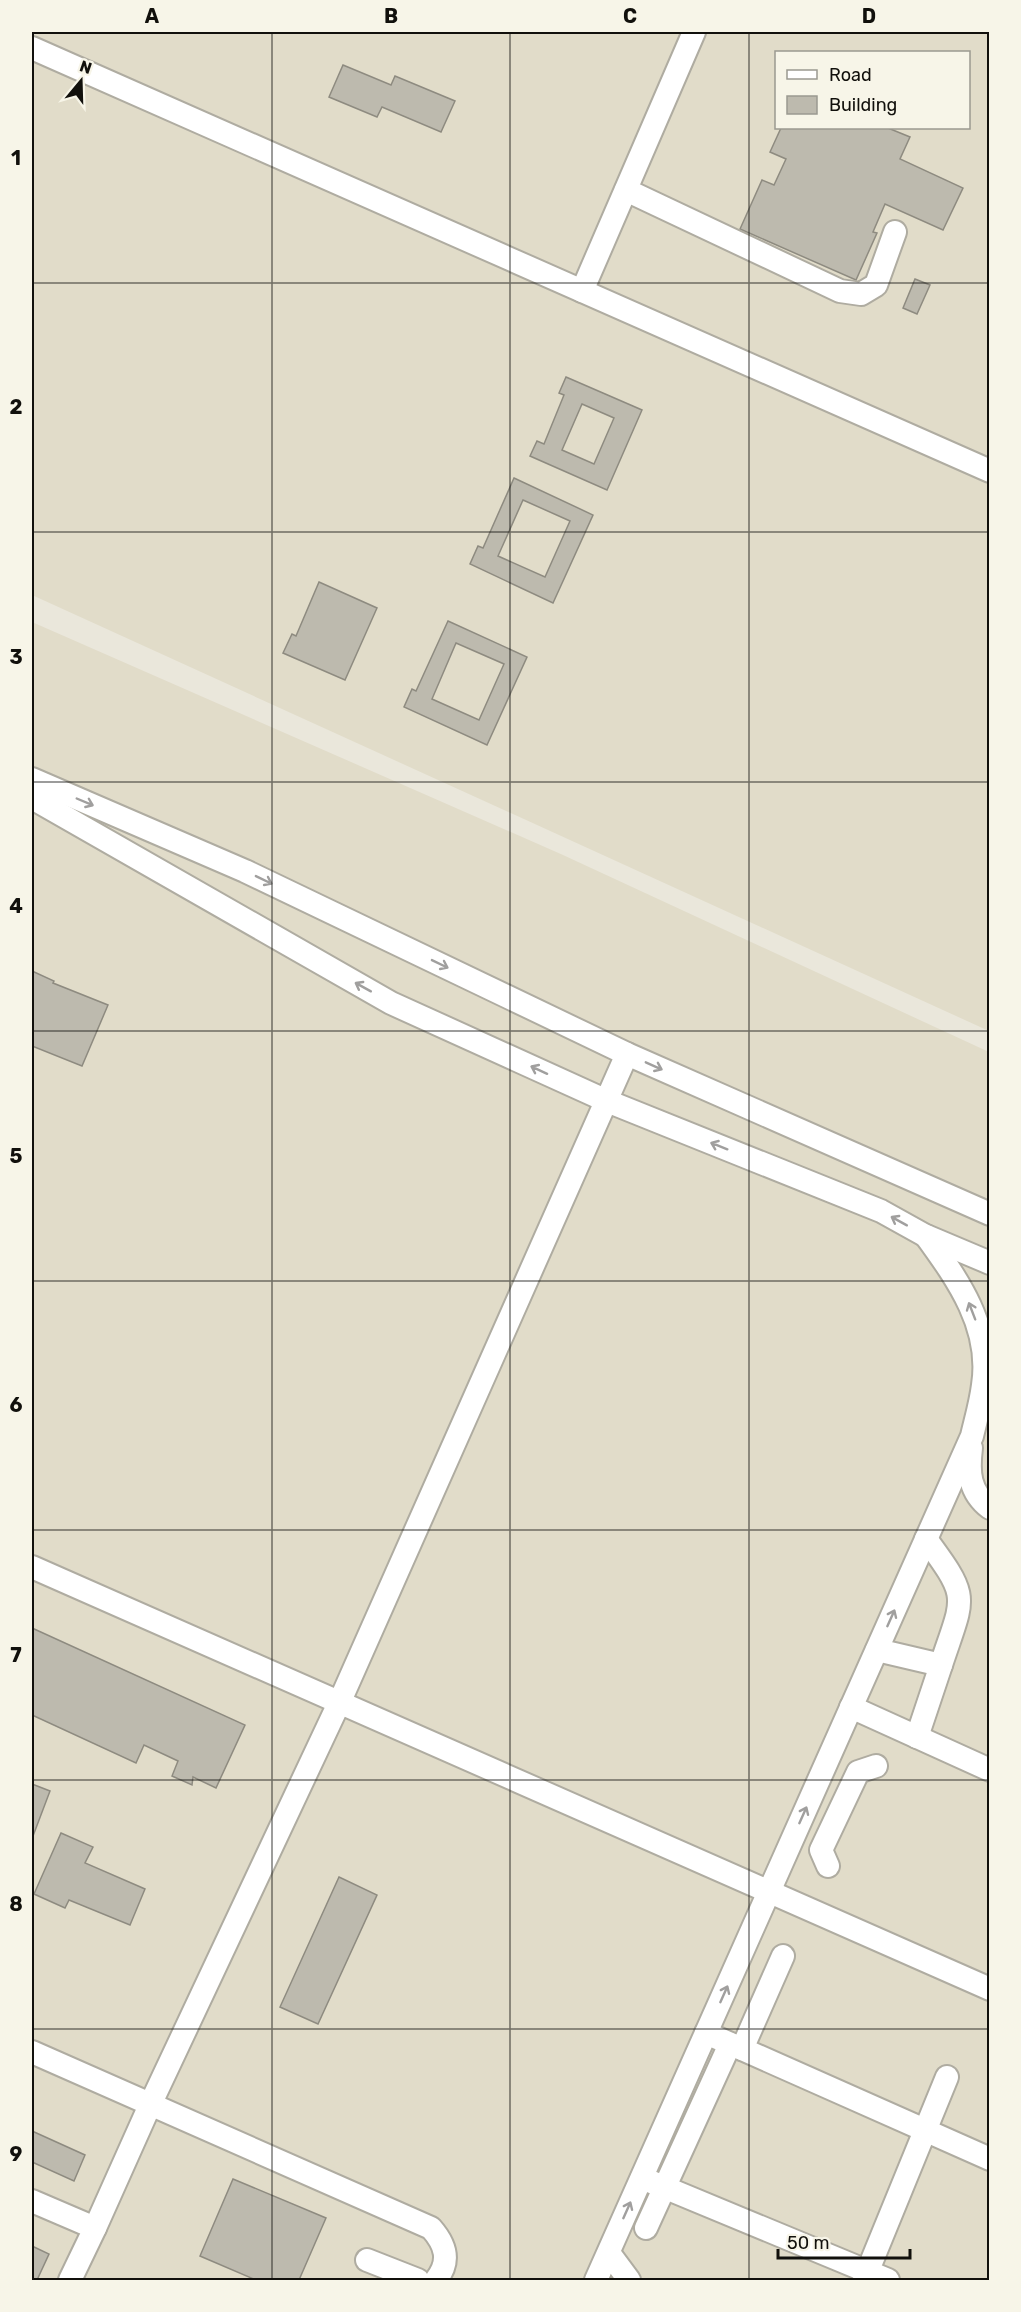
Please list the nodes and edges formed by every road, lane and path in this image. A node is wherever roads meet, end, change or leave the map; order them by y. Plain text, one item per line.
1 (694, 32) edge
2 (32, 48) edge
3 (626, 190) junction
4 (895, 232) dead end
5 (582, 291) junction
6 (990, 471) edge
7 (32, 779) edge
8 (32, 798) edge
9 (627, 1054) junction
10 (607, 1101) junction
11 (990, 1214) edge
12 (926, 1236) junction
13 (990, 1263) edge
14 (972, 1436) junction
15 (990, 1508) edge
16 (926, 1539) junction
17 (32, 1567) edge
18 (877, 1650) junction
19 (941, 1665) junction
20 (340, 1701) junction
21 (851, 1707) junction
22 (917, 1737) junction
23 (876, 1766) dead end
24 (990, 1770) edge
25 (828, 1866) dead end
26 (770, 1890) junction
27 (783, 1956) dead end
28 (990, 1989) edge
29 (706, 2033) junction
30 (736, 2046) junction
31 (32, 2052) edge
32 (947, 2077) dead end
33 (150, 2104) junction
34 (925, 2130) junction
35 (990, 2159) edge
36 (642, 2178) junction
37 (666, 2187) junction
38 (32, 2201) edge
39 (95, 2228) junction
40 (646, 2228) dead end
41 (609, 2253) junction
42 (367, 2260) dead end
43 (873, 2277) edge
44 (70, 2280) edge
45 (418, 2280) edge
46 (436, 2280) edge
47 (596, 2280) edge
48 (629, 2280) edge

1 - 3 lane
2 - 5 lane
3 - 4 lane
3 - 5 lane
5 - 6 lane
7 -> 9 lane
10 -> 8 lane
9 - 10 lane
9 -> 11 lane
12 -> 10 lane
10 - 20 lane
12 - 13 lane
14 -> 12 lane
14 - 15 lane
14 - 16 lane
18 -> 16 lane
16 - 19 lane
17 - 20 lane
18 - 19 lane
18 - 21 lane
19 - 22 lane
20 - 26 lane
20 - 33 lane
21 - 22 lane
26 -> 21 lane
22 - 24 lane
23 - 25 lane
26 - 28 lane
29 -> 26 lane
27 - 30 lane
29 - 30 lane
29 - 36 lane
30 - 34 lane
30 - 37 lane
31 - 33 lane
32 - 34 lane
33 - 39 lane
33 - 46 lane
34 - 35 lane
34 - 43 lane
36 - 37 lane
41 -> 36 lane
37 - 40 lane
37 - 43 lane
38 - 39 lane
39 - 44 lane
41 - 47 lane
41 - 48 lane
42 - 45 lane

